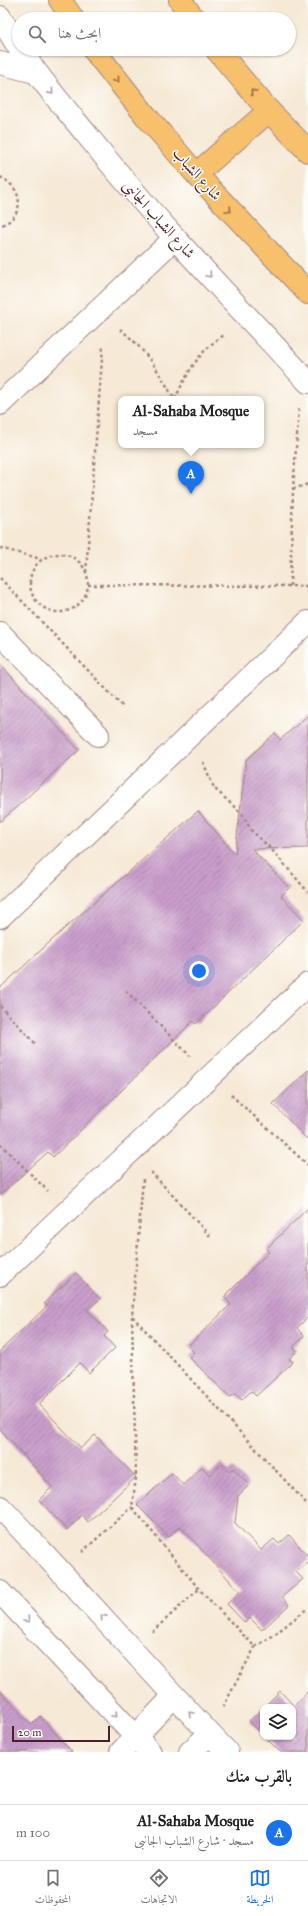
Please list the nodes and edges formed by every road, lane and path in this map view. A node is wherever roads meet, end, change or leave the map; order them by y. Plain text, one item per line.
1 (60, 0) edge
2 (180, 0) edge
3 (68, 12) edge
4 (189, 12) edge
5 (0, 16) edge
6 (12, 36) edge
7 (24, 56) edge
8 (99, 56) edge
9 (222, 56) edge
10 (0, 63) edge
11 (35, 72) junction
12 (269, 111) junction
13 (308, 151) edge
14 (196, 174) junction
15 (0, 177) edge
16 (0, 226) edge
17 (175, 238) junction
18 (308, 293) edge
19 (251, 320) junction
20 (116, 326) dead end
21 (103, 341) dead end
22 (305, 378) edge
23 (173, 396) edge
24 (176, 396) edge
25 (0, 404) edge
26 (308, 484) edge
27 (293, 489) junction
28 (0, 548) edge
29 (41, 559) junction
30 (86, 572) junction
31 (0, 578) edge
32 (88, 585) junction
33 (290, 586) junction
34 (308, 586) edge
35 (308, 622) edge
36 (0, 633) edge
37 (123, 707) dead end
38 (190, 734) junction
39 (98, 735) dead end
40 (308, 892) edge
41 (0, 917) edge
42 (308, 984) edge
43 (0, 1006) edge
44 (36, 1044) dead end
45 (0, 1144) edge
46 (138, 1158) junction
47 (68, 1211) junction
48 (210, 1236) dead end
49 (0, 1275) edge
50 (132, 1316) junction
51 (308, 1505) edge
52 (0, 1507) edge
53 (132, 1507) junction
54 (61, 1570) junction
55 (199, 1589) junction
56 (0, 1592) edge
57 (307, 1609) edge
58 (255, 1648) junction
59 (133, 1650) junction
60 (174, 1696) junction
61 (210, 1734) junction
62 (136, 1747) edge
63 (190, 1752) edge
64 (227, 1752) edge

1 - 3 main road
2 - 4 main road
5 - 6 street, شارع الشباب الجانبى
7 - 11 street, شارع الشباب الجانبى
8 -> 14 main road, شارع الشباب
12 -> 9 main road
10 - 11 street
11 -> 17 street, شارع الشباب الجانبى
12 - 13 main road
12 - 14 main road
14 -> 18 main road, شارع الشباب
15 - 16 path
17 -> 19 street, شارع الشباب الجانبى
17 - 25 street
19 - 22 street, شارع الشباب الجانبى
19 - 24 path
20 - 23 path
21 - 30 path
22 - 27 path
26 - 27 path
27 - 33 path
28 - 29 path
29 - 30 path
29 - 32 path
30 - 32 path
31 - 37 path
32 - 33 path
33 - 34 path
35 - 38 street
36 - 39 street
38 - 40 path
38 - 41 street
42 - 46 street
43 - 44 path
45 - 47 path
46 - 47 street
46 - 48 path
46 - 50 path
47 - 49 street
50 - 51 path
50 - 53 path
52 - 54 street
53 - 54 path
53 - 55 path
59 -> 54 street
55 - 58 path
55 - 59 path
56 -> 62 street
57 - 58 path
58 - 61 path
59 - 60 street
61 -> 60 street
60 - 62 street
61 - 63 street
61 - 64 street

